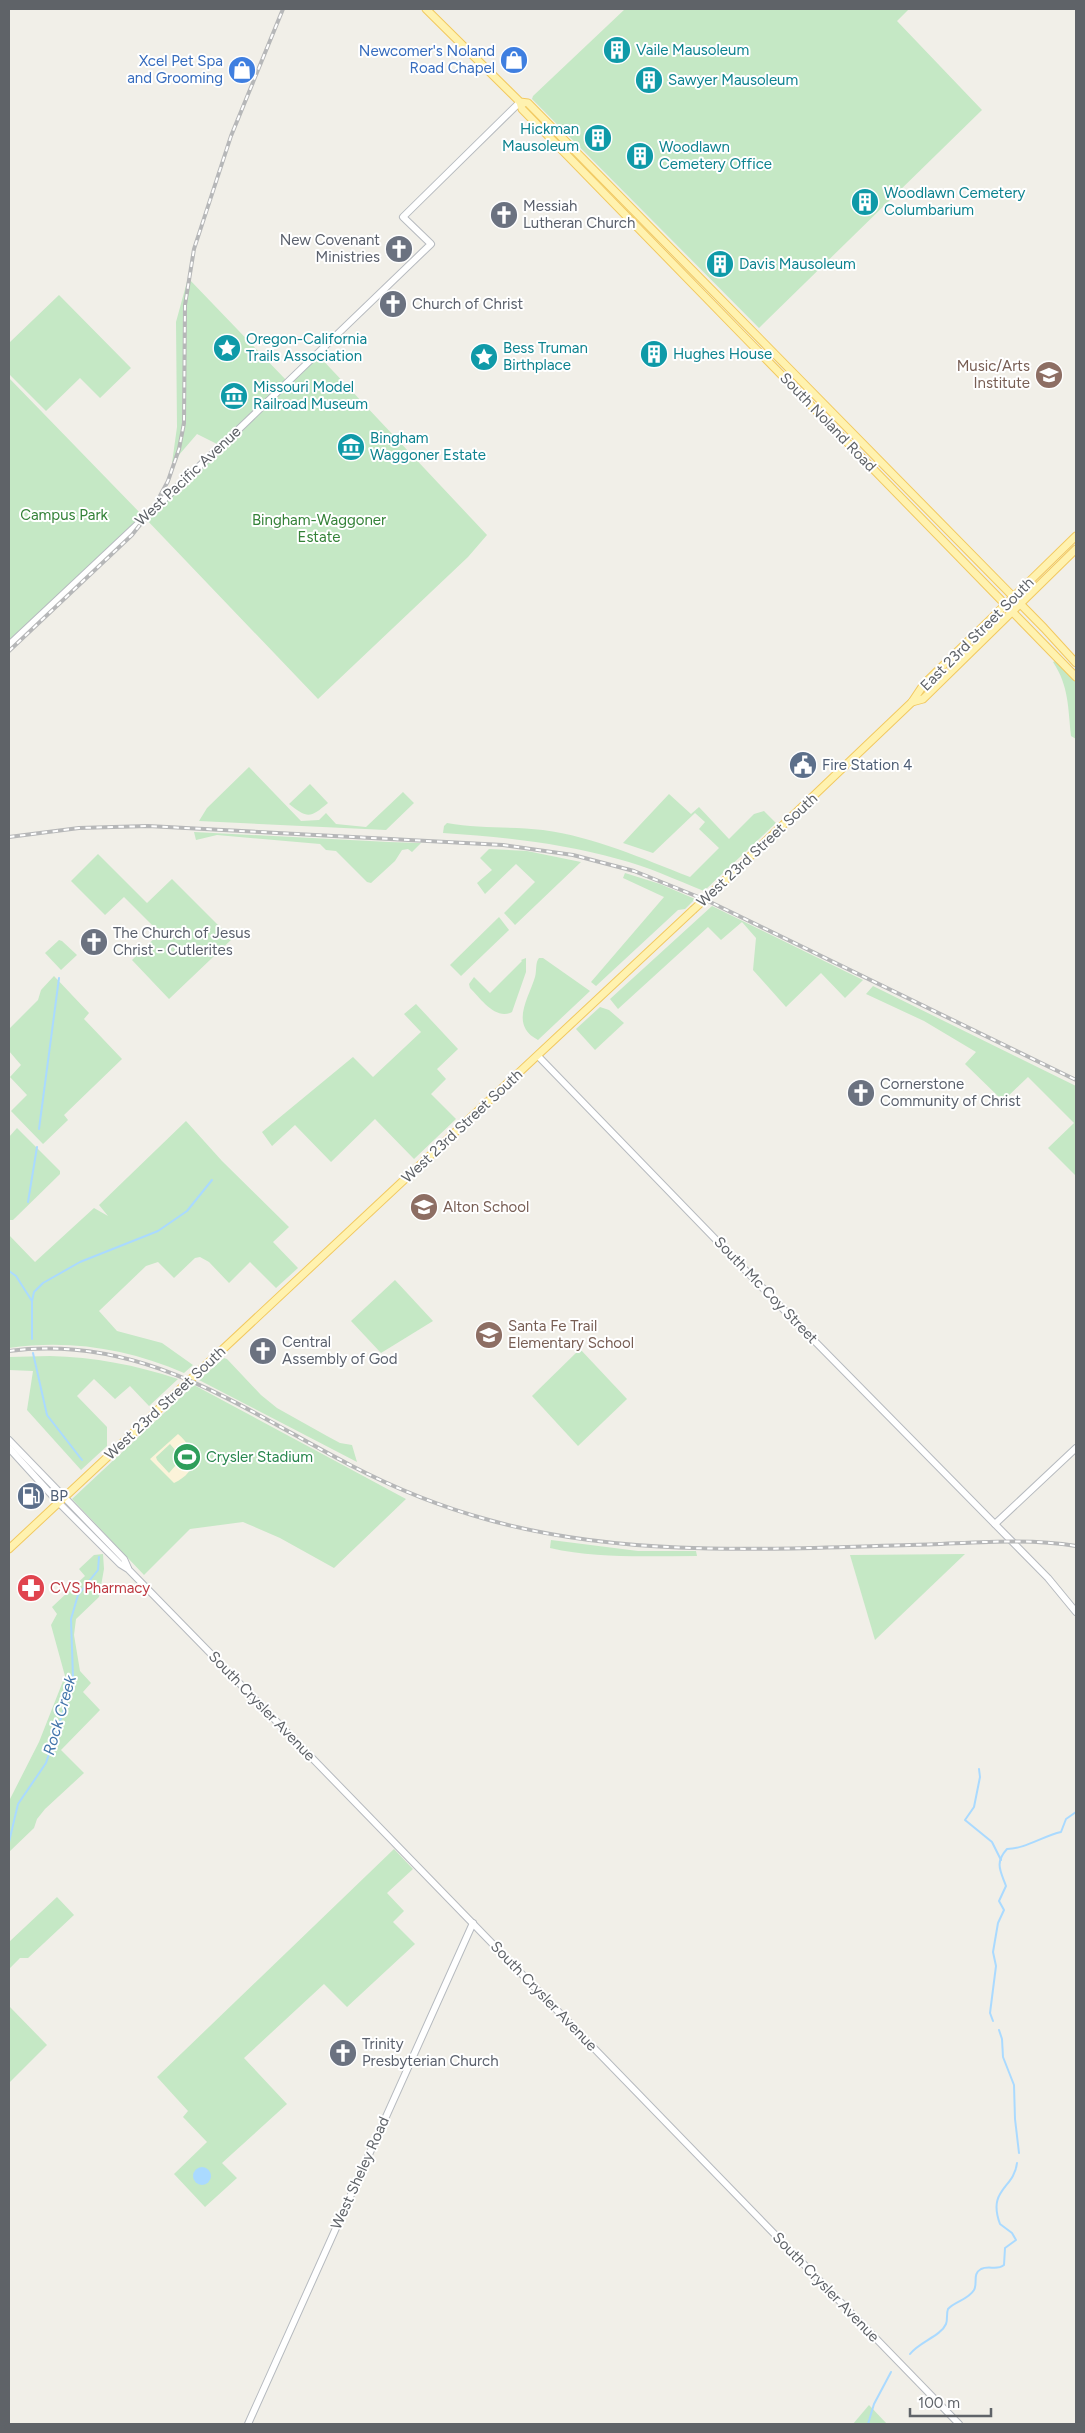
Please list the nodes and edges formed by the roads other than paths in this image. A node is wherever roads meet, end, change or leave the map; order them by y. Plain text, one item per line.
1 (426, 9) edge
2 (520, 102) junction
3 (1076, 536) edge
4 (1076, 549) edge
5 (1013, 598) junction
6 (1020, 604) junction
7 (1006, 605) junction
8 (1011, 613) junction
9 (9, 645) edge
10 (1076, 664) edge
11 (1076, 677) edge
12 (912, 702) junction
13 (538, 1056) junction
14 (9, 1440) edge
15 (9, 1448) edge
16 (1076, 1448) edge
17 (62, 1500) junction
18 (995, 1524) junction
19 (9, 1549) edge
20 (1076, 1612) edge
21 (473, 1923) junction
22 (248, 2424) edge
23 (959, 2424) edge

1 - 2 main road, South Noland Road
2 - 5 main road, South Noland Road
2 - 7 main road, South Noland Road
2 - 9 street, West Pacific Avenue
3 - 5 main road, East 23rd Street South
4 - 6 main road, East 23rd Street South
5 - 6 main road, South Noland Road
5 - 7 main road, East 23rd Street South
6 - 8 main road, East 23rd Street South
6 - 10 main road, South Noland Road
7 - 8 main road, South Noland Road
7 - 12 main road, East 23rd Street South
8 - 11 main road, South Noland Road
8 - 12 main road, East 23rd Street South
12 - 13 main road, West 23rd Street South, bridge
13 - 17 main road, West 23rd Street South
13 - 18 street, South Mc Coy Street
14 - 17 street, South Crysler Avenue
15 - 17 street, South Crysler Avenue
16 - 18 street
17 - 19 main road, West 23rd Street South
17 - 21 street, South Crysler Avenue
18 - 20 street, South Mc Coy Street
21 - 22 street, West Sheley Road
21 - 23 street, South Crysler Avenue

